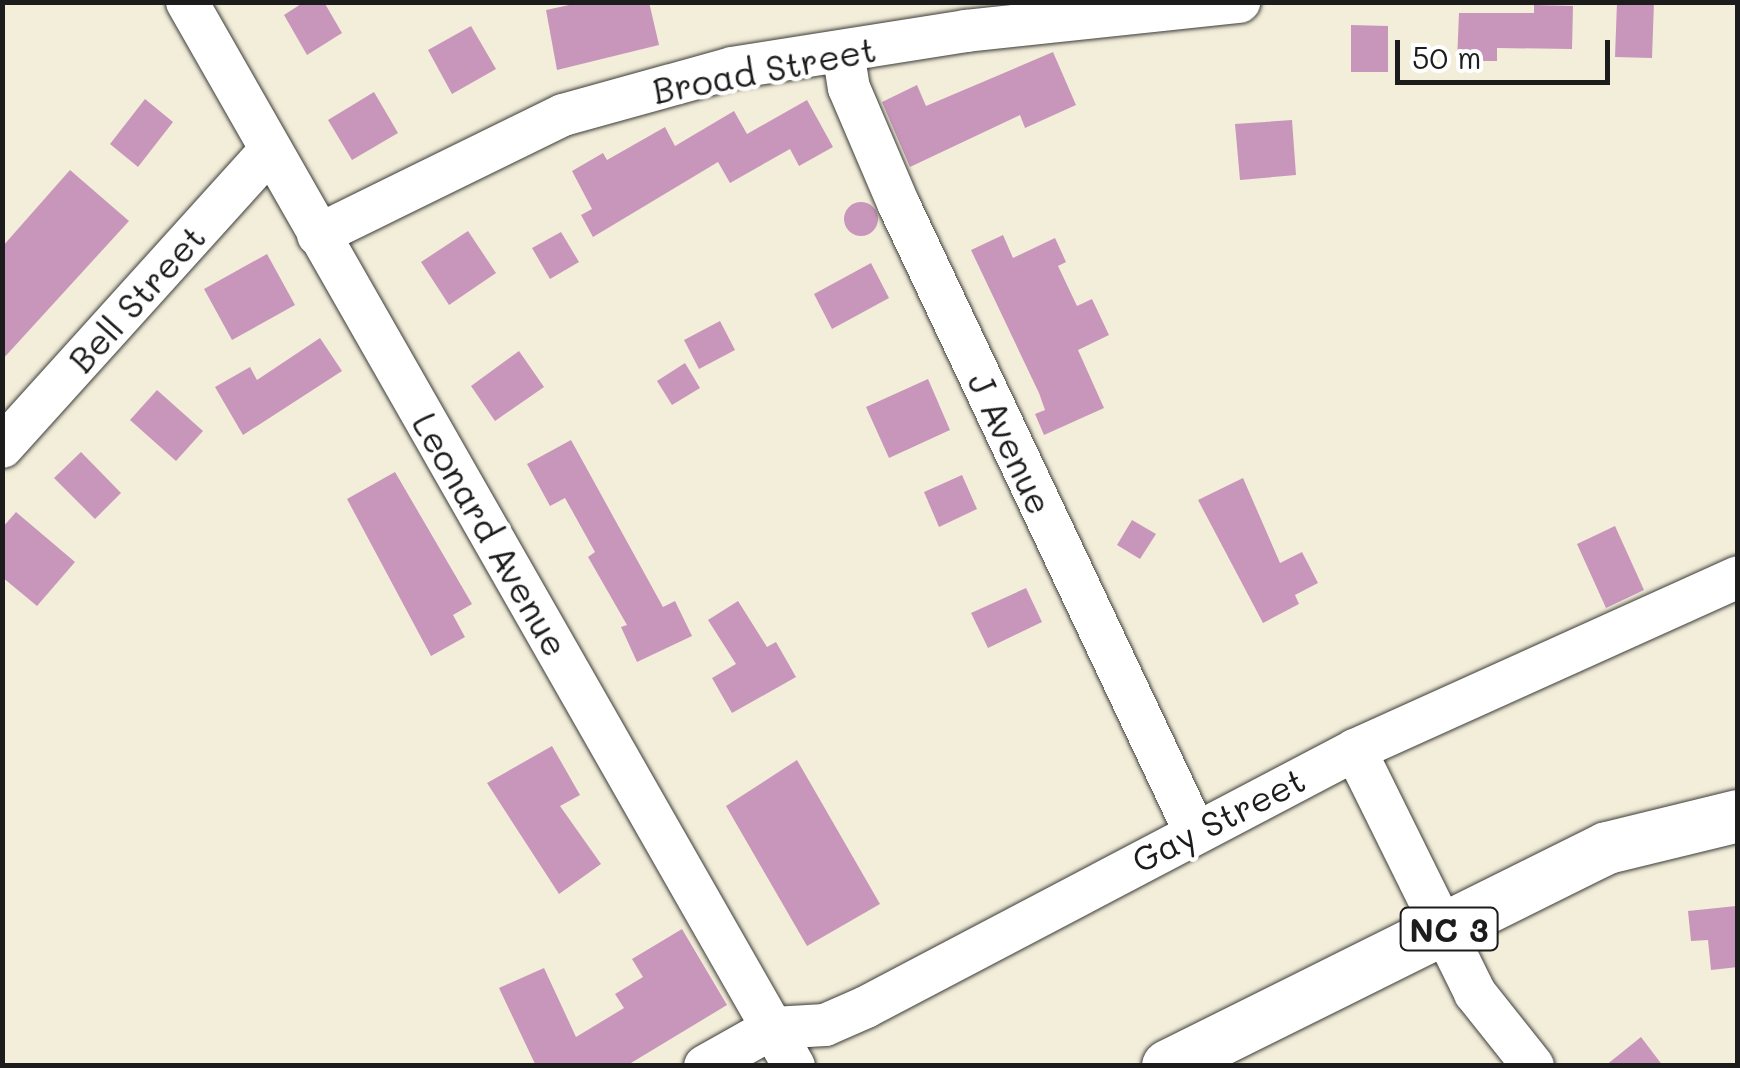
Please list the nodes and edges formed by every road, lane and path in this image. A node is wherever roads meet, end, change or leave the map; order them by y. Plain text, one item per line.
1 (188, 2) edge
2 (1239, 2) edge
3 (842, 51) junction
4 (270, 150) junction
5 (318, 235) junction
6 (2, 446) edge
7 (1738, 577) edge
8 (1355, 750) junction
9 (1738, 816) edge
10 (1194, 830) junction
11 (1443, 932) junction
12 (773, 1028) junction
13 (705, 1066) edge
14 (794, 1066) edge
15 (1168, 1066) edge
16 (1533, 1066) edge

1 - 4 street, Leonard Avenue
2 - 3 street, Broad Street
3 - 5 street, Broad Street
3 - 10 street, J Avenue
4 - 5 street, Leonard Avenue
4 - 6 street, Bell Street
5 - 12 street, Leonard Avenue
7 - 8 street, Gay Street
8 - 10 street, Gay Street
8 - 11 street
9 - 11 main road, NC 3
10 - 12 street, Gay Street
11 - 15 main road, NC 3
11 - 16 street
12 - 13 street, Gay Street
12 - 14 street, Leonard Avenue

